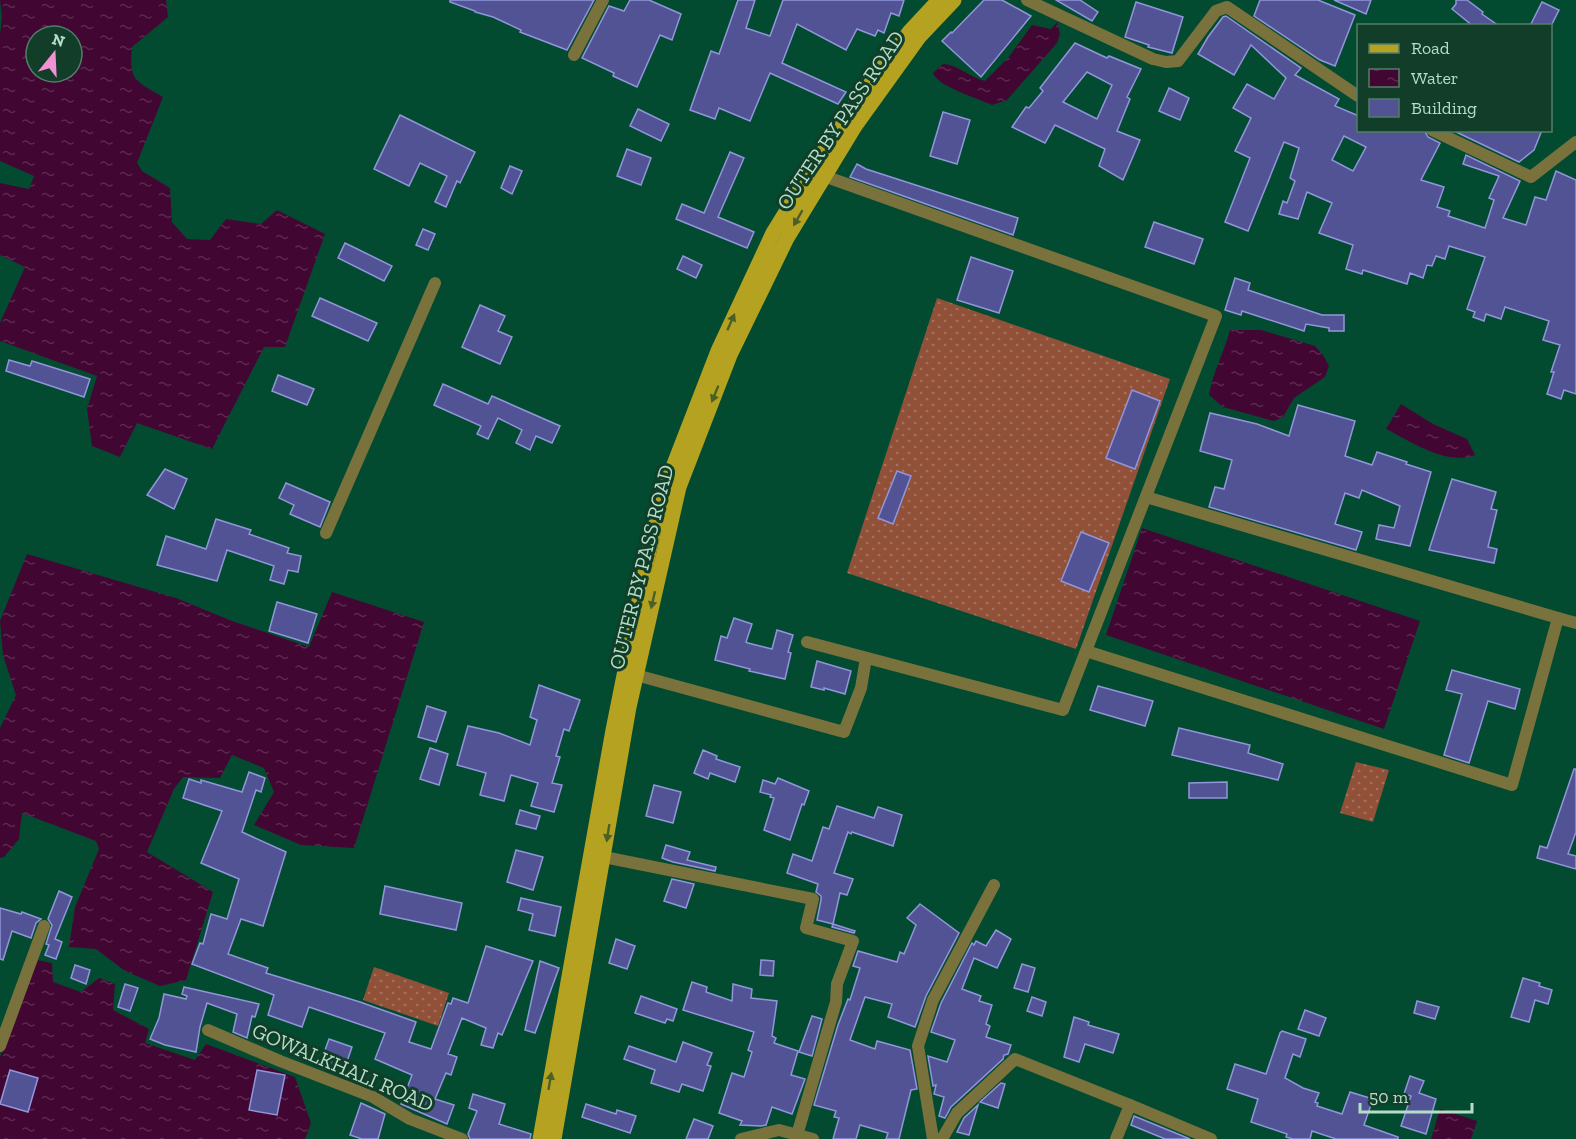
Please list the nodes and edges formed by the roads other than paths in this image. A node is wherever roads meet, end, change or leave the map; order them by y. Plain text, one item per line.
1 (603, 0) edge
2 (939, 0) edge
3 (954, 0) edge
4 (1027, 0) edge
5 (1229, 4) edge
6 (574, 55) dead end
7 (1357, 95) edge
8 (1436, 132) edge
9 (1576, 142) edge
10 (824, 176) junction
11 (435, 283) dead end
12 (1146, 497) junction
13 (326, 533) dead end
14 (1558, 618) junction
15 (1576, 623) edge
16 (807, 642) dead end
17 (1086, 651) junction
18 (866, 658) junction
19 (636, 675) junction
20 (604, 857) junction
21 (994, 885) dead end
22 (44, 926) dead end
23 (208, 1030) dead end
24 (0, 1046) edge
25 (1130, 1105) junction
26 (797, 1135) junction
27 (462, 1139) edge
28 (540, 1139) edge
29 (554, 1139) edge
30 (741, 1139) edge
31 (813, 1139) edge
32 (933, 1139) edge
33 (942, 1139) edge
34 (1116, 1139) edge
35 (1211, 1139) edge

1 - 6 street
28 -> 2 main road, OUTER BY PASS ROAD
3 - 10 main road, OUTER BY PASS ROAD
4 - 5 street
5 - 7 street
8 - 9 street
10 - 12 street
10 -> 19 main road, OUTER BY PASS ROAD
11 - 13 street
12 - 14 street
12 - 17 street
14 - 15 street
14 - 17 street
16 - 18 street
17 - 18 street
18 - 19 street
19 -> 20 main road, OUTER BY PASS ROAD
20 - 26 street
20 - 29 main road, OUTER BY PASS ROAD
21 - 32 street
22 - 24 street
23 - 27 street, GOWALKHALI ROAD
25 - 33 street
25 - 34 street
25 - 35 street
26 - 30 street
26 - 31 street

